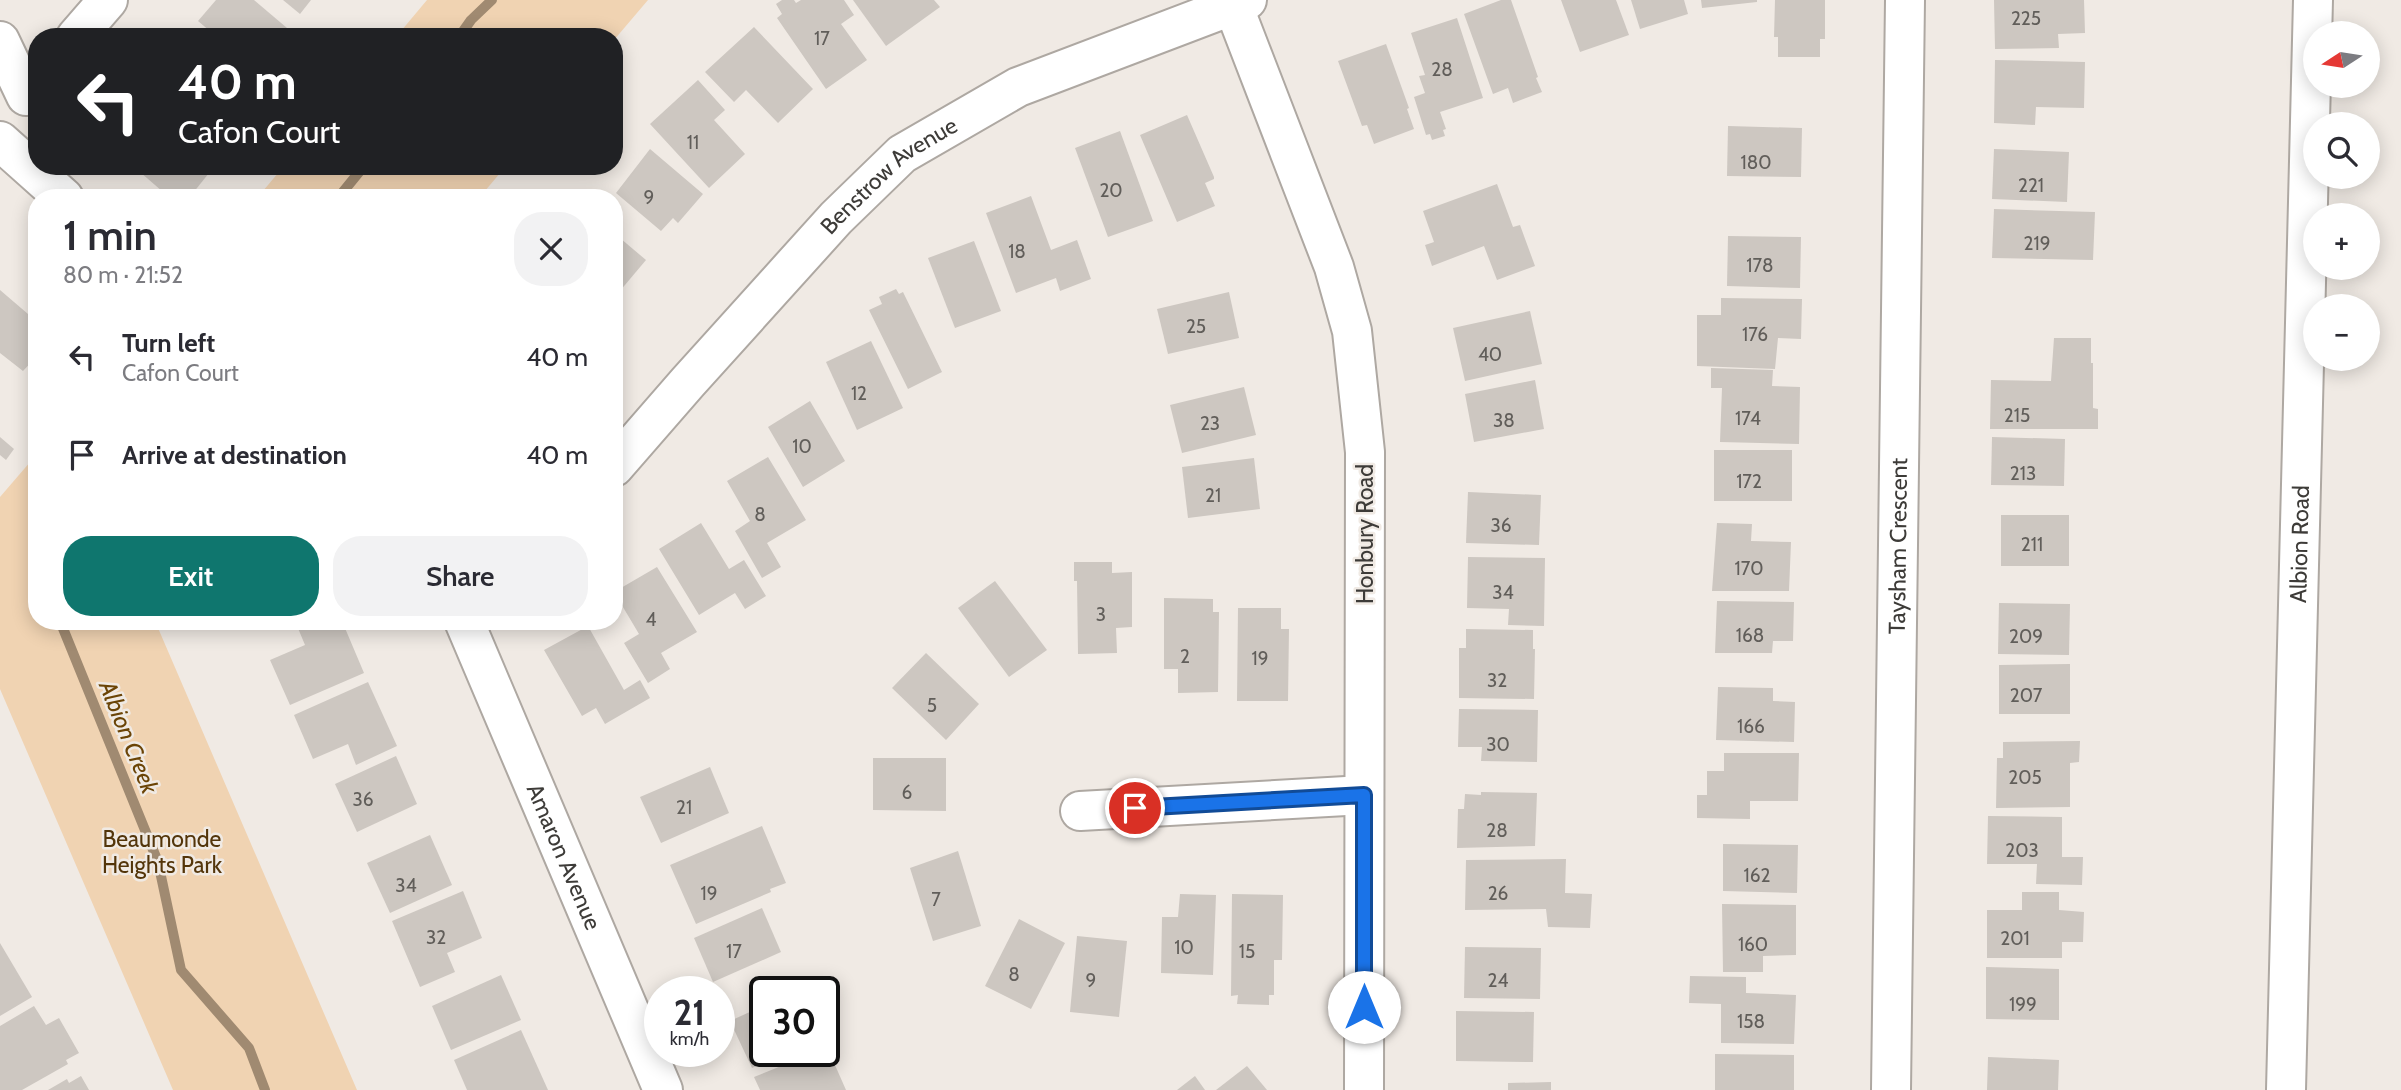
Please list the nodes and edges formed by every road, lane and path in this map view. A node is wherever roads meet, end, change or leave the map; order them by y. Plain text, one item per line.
1 (108, 0) edge
2 (1905, 0) edge
3 (2314, 0) edge
4 (1237, 2) edge
5 (84, 28) edge
6 (0, 41) edge
7 (28, 85) edge
8 (28, 93) edge
9 (0, 126) edge
10 (0, 141) edge
11 (28, 166) edge
12 (38, 175) edge
13 (54, 189) edge
14 (623, 457) edge
15 (468, 630) edge
16 (1364, 795) junction
17 (1080, 811) dead end
18 (663, 1090) edge
19 (1364, 1090) edge
20 (1891, 1090) edge
21 (2286, 1090) edge

1 - 5 street
2 - 20 street, Taysham Crescent
3 - 21 street, Albion Road
4 - 14 street, Benstrow Avenue
4 - 16 street, Honbury Road
6 - 7 street
8 - 9 street
10 - 11 street
12 - 13 street
15 - 18 street, Amaron Avenue
16 - 17 street
16 - 19 street, Honbury Road

